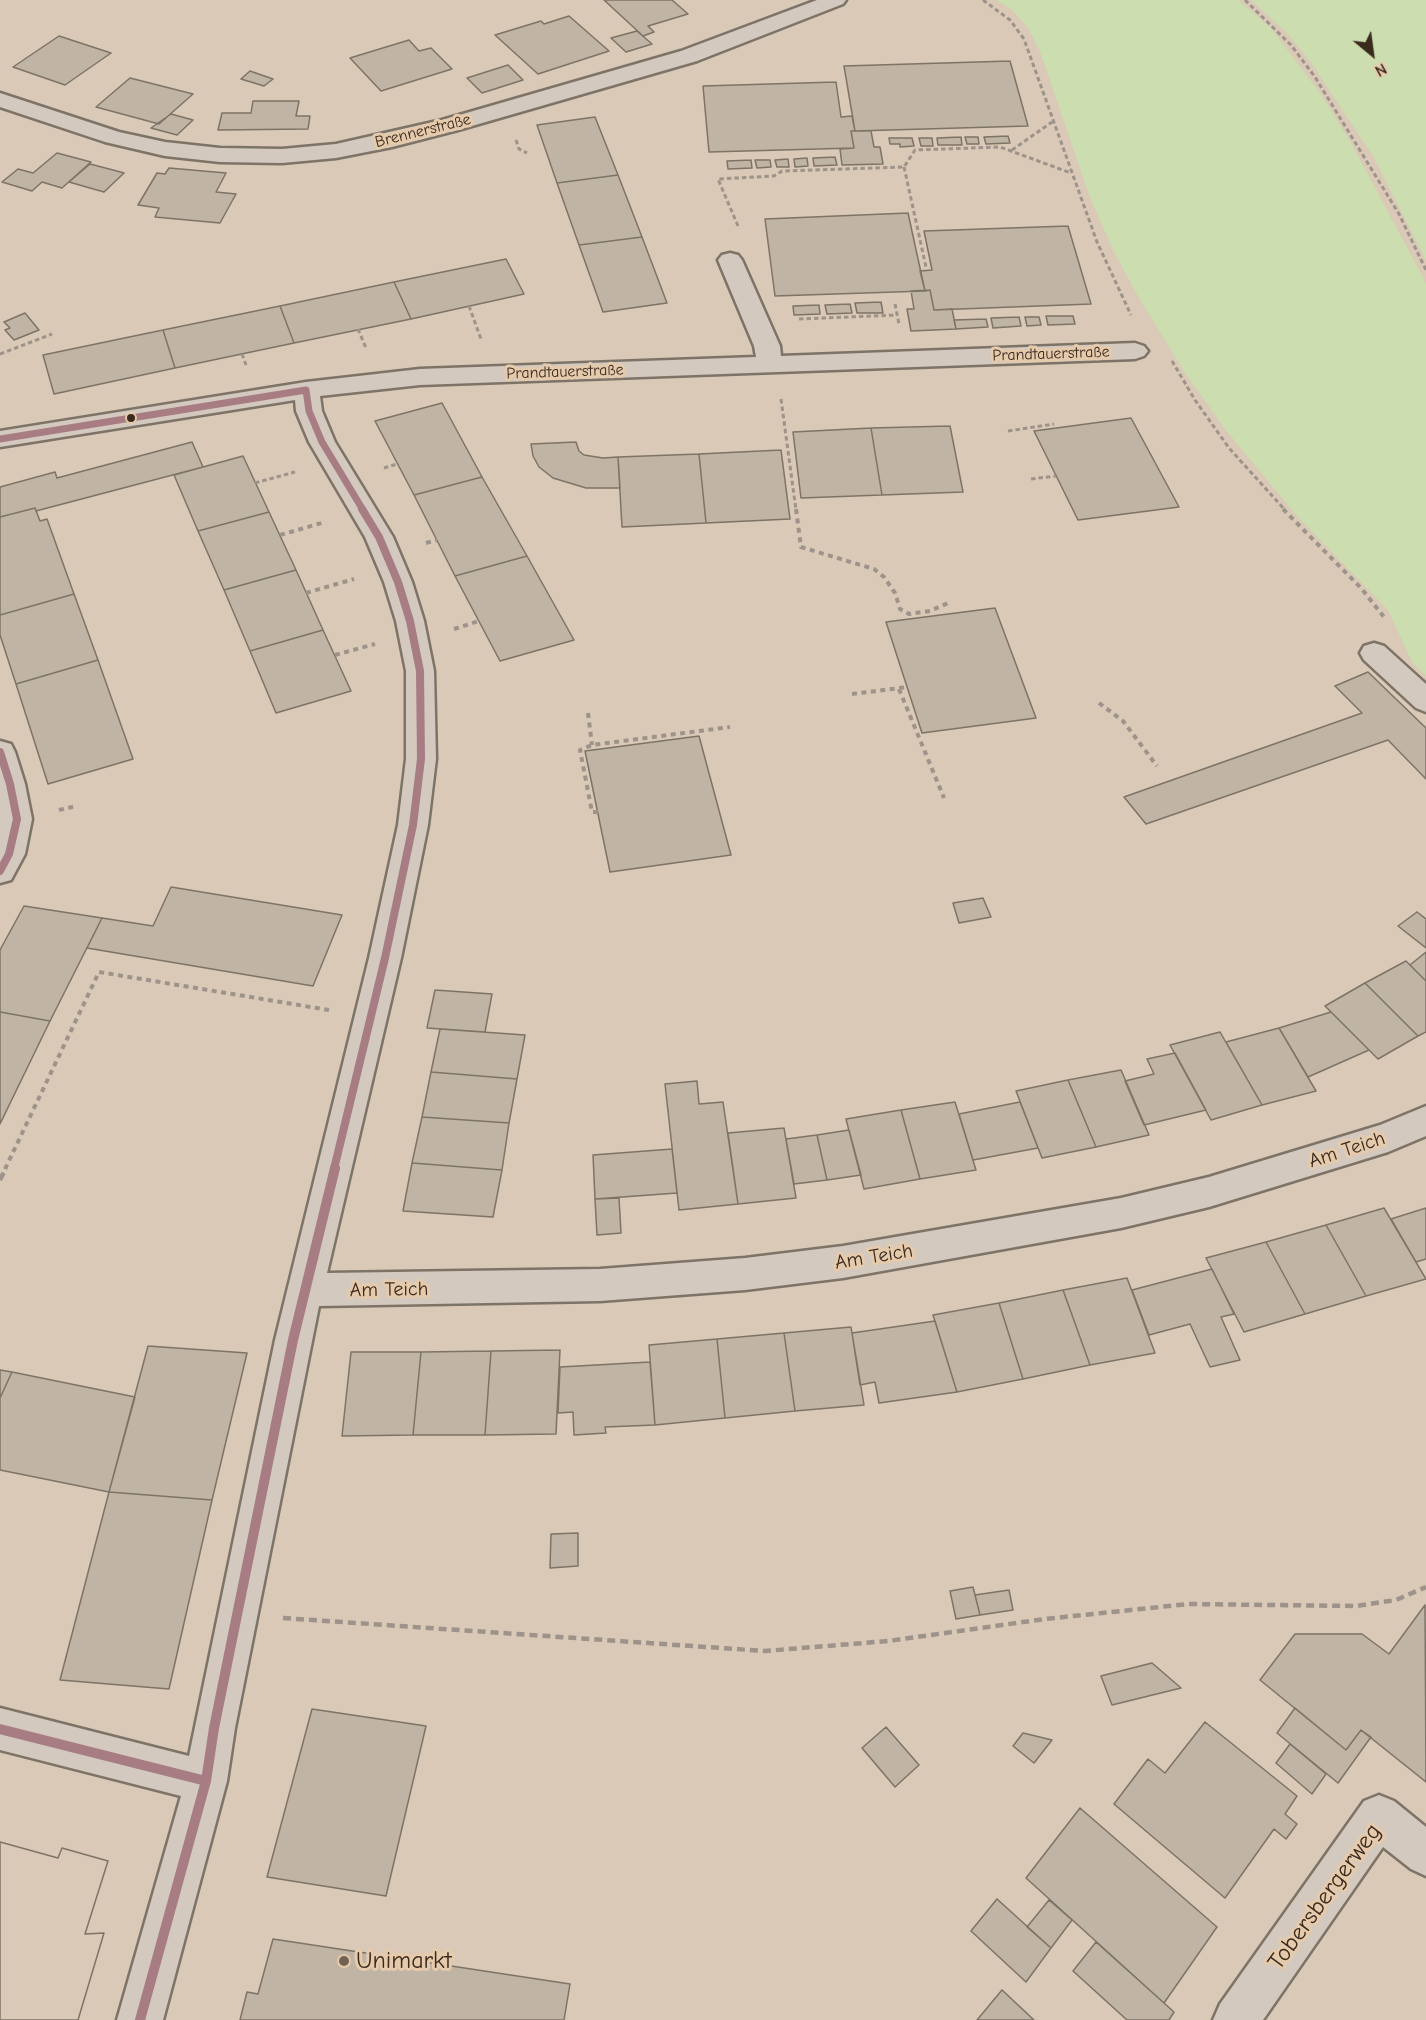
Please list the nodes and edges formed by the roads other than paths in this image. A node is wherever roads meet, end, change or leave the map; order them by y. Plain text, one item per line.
1 (836, 0) edge
2 (0, 100) edge
3 (730, 260) dead end
4 (1135, 351) road end
5 (770, 364) junction
6 (306, 390) junction
7 (0, 439) edge
8 (1374, 653) road end
9 (1426, 701) edge
10 (0, 752) edge
11 (0, 871) edge
12 (1426, 1120) edge
13 (305, 1290) junction
14 (0, 1729) edge
15 (206, 1781) junction
16 (1426, 1854) edge
17 (140, 2020) edge
18 (1236, 2020) edge

1 - 2 street, Brennerstraße
3 - 5 street
4 - 5 street, Prandtauerstraße
5 - 6 street, Prandtauerstraße
6 - 7 street, Prandtauerstraße
6 - 13 street
8 - 9 street
10 - 11 street
12 - 13 street, Am Teich
13 - 15 street
14 - 15 street
15 - 17 street
16 - 18 street, Tobersbergerweg

